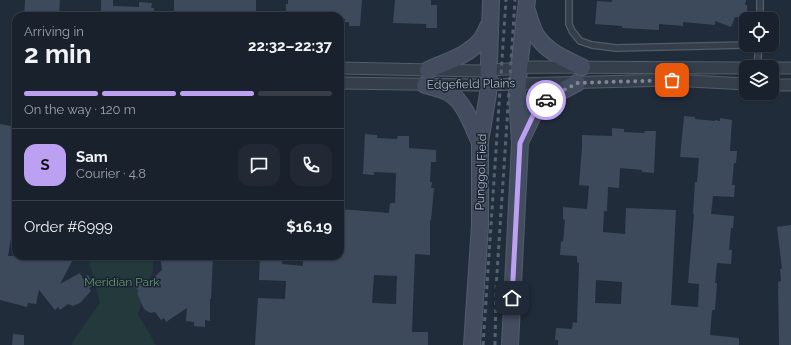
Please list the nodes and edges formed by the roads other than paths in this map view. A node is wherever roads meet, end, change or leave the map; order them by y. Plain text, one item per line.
1 (491, 0) edge
2 (569, 0) edge
3 (760, 0) edge
4 (527, 5) edge
5 (760, 12) edge
6 (489, 25) junction
7 (739, 45) edge
8 (582, 67) junction
9 (344, 68) edge
10 (739, 68) edge
11 (779, 68) edge
12 (791, 68) edge
13 (518, 75) junction
14 (426, 77) junction
15 (488, 77) junction
16 (344, 83) edge
17 (577, 83) junction
18 (739, 84) edge
19 (779, 85) edge
20 (791, 85) edge
21 (480, 142) junction
22 (520, 143) junction
23 (472, 345) edge
24 (510, 345) edge

1 - 6 street, Punggol Field
2 - 7 lane
3 - 5 lane
4 - 8 street
4 - 13 street
6 - 14 street
6 - 15 street, Punggol Field
8 - 10 street, Edgefield Plains
8 - 13 street, Edgefield Plains
9 - 14 street, Edgefield Plains
11 - 12 street
13 - 15 street, Edgefield Plains
13 - 15 street, Edgefield Plains
13 - 17 street, Edgefield Plains
13 - 22 street
14 - 15 street, Edgefield Plains
14 - 16 street, Edgefield Plains
14 - 21 street
15 - 21 street, Punggol Field
17 - 18 street, Edgefield Plains
17 - 22 street
19 - 20 street
21 - 23 street, Punggol Field
22 - 24 street

